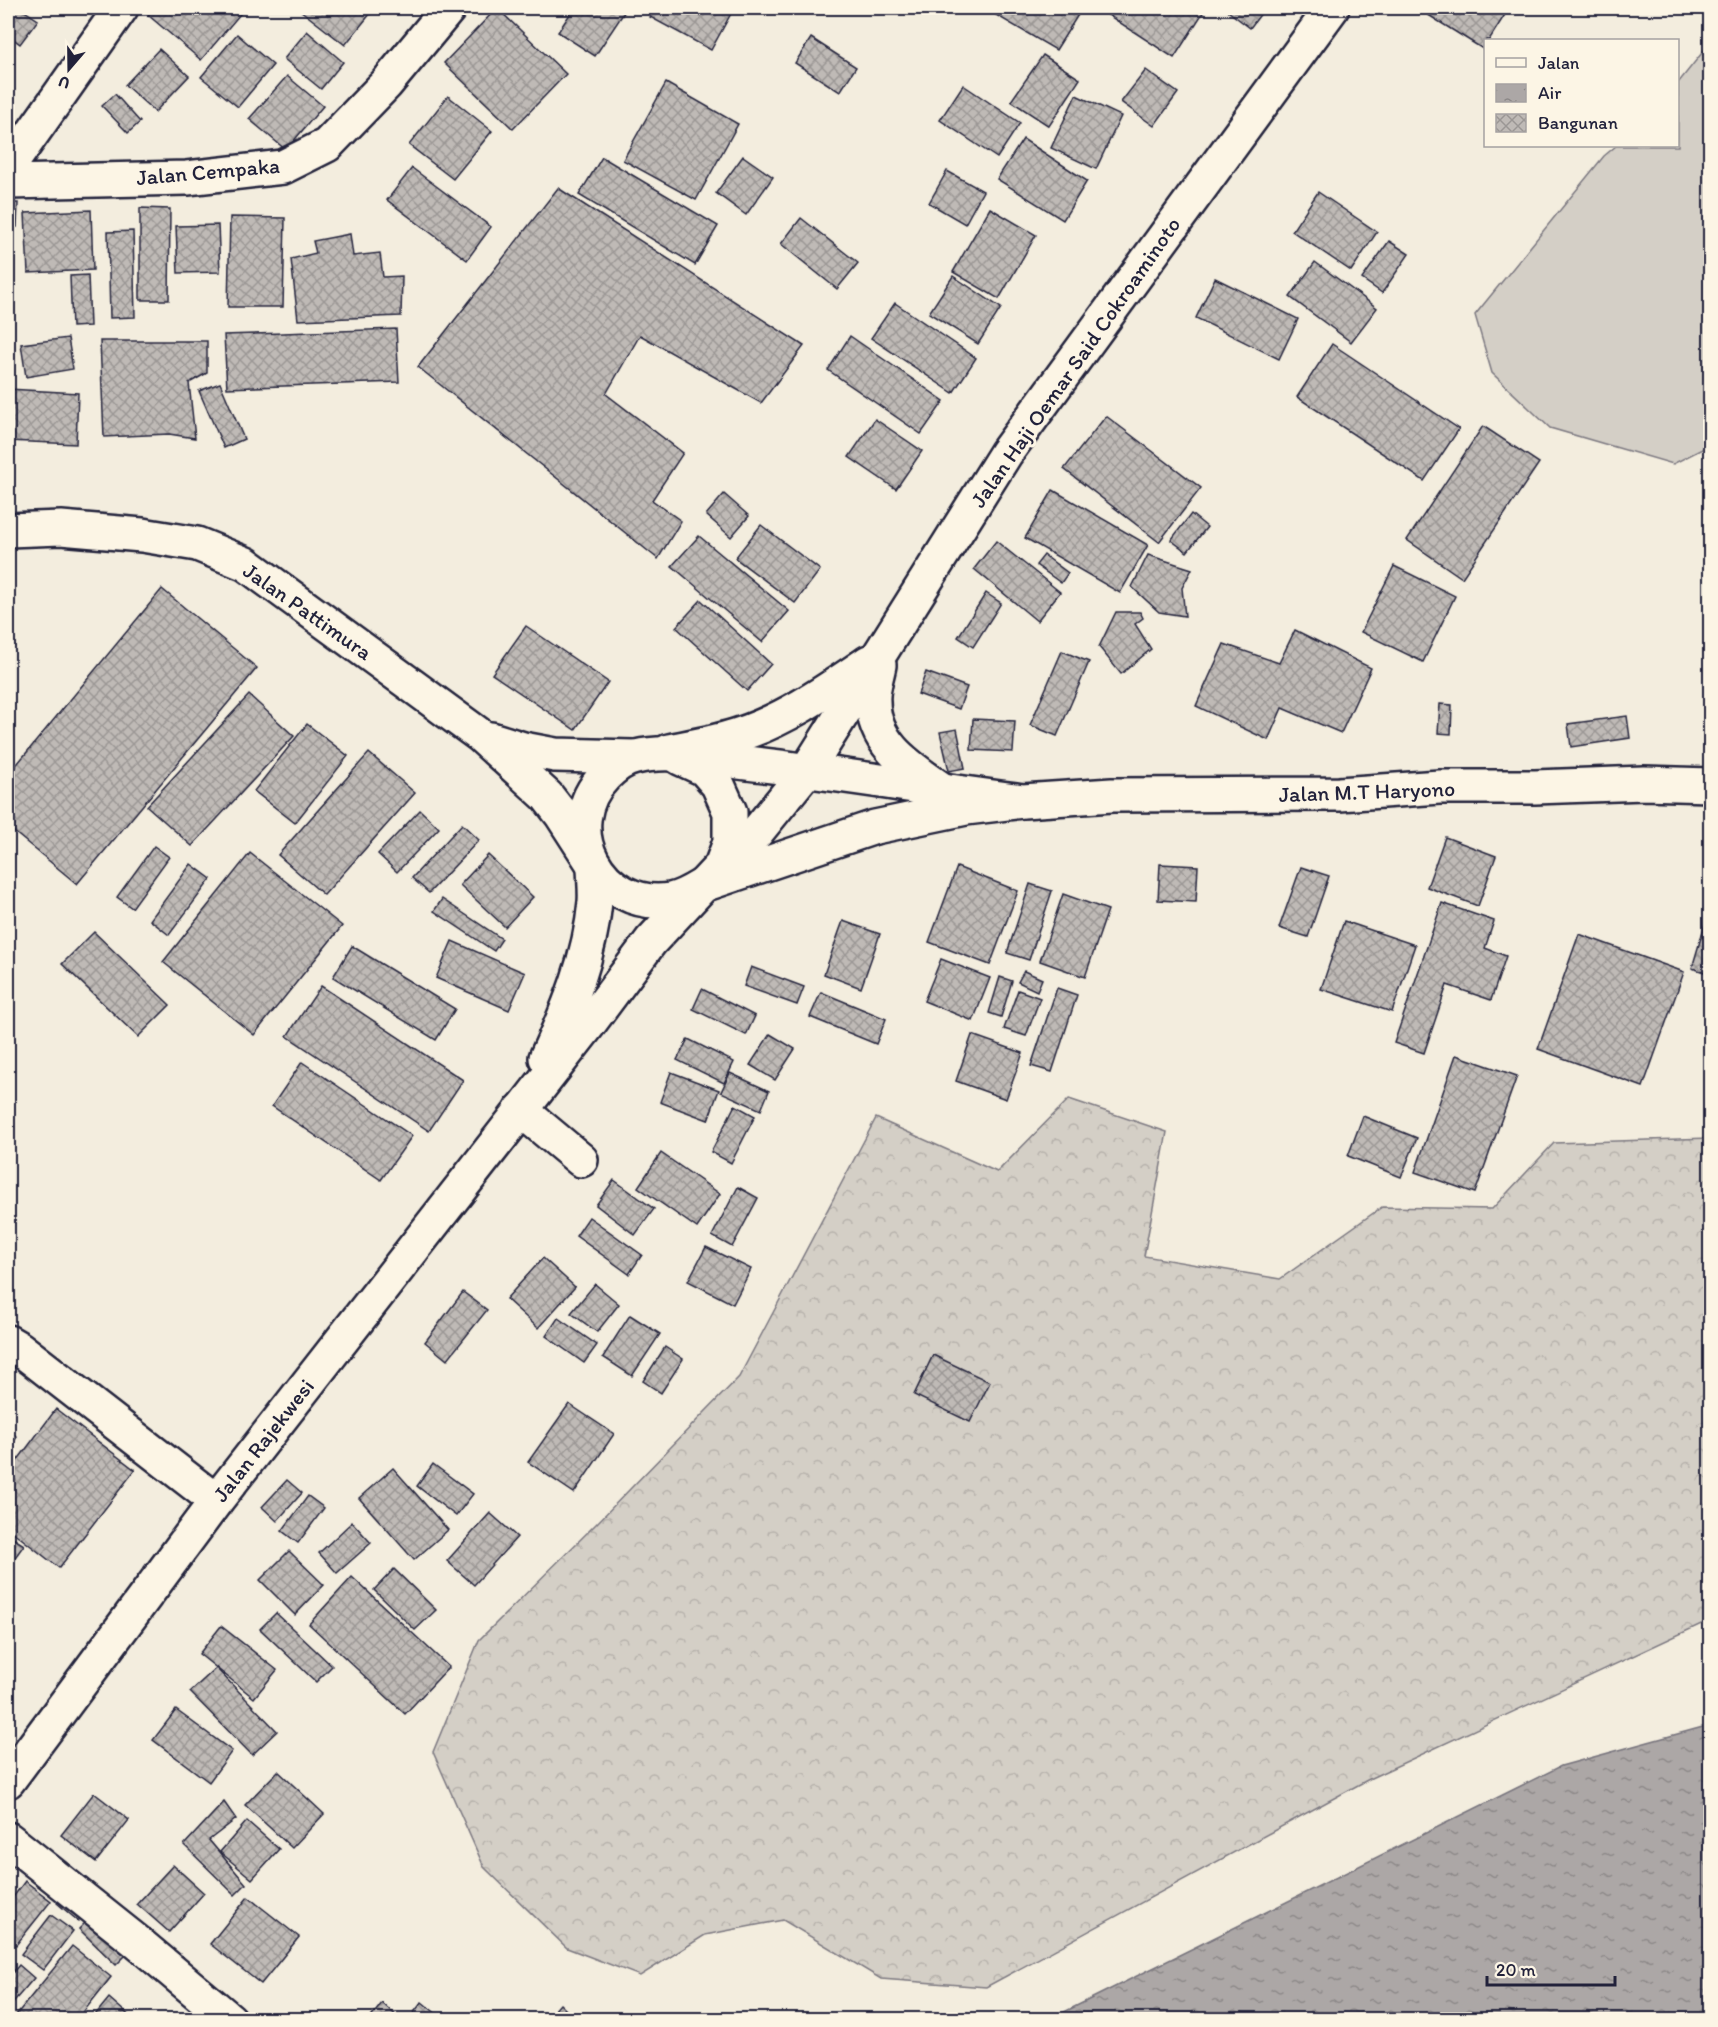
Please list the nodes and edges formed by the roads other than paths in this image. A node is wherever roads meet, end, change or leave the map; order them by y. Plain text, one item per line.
1 (121, 8) edge
2 (449, 8) edge
3 (1332, 8) edge
4 (8, 168) edge
5 (8, 182) edge
6 (8, 530) edge
7 (880, 654) junction
8 (481, 735) junction
9 (646, 755) junction
10 (807, 770) junction
11 (1710, 785) edge
12 (944, 791) junction
13 (1023, 801) junction
14 (594, 865) junction
15 (712, 875) junction
16 (523, 1106) junction
17 (581, 1160) dead end
18 (8, 1342) edge
19 (216, 1501) junction
20 (8, 1781) edge
21 (8, 1839) edge
22 (230, 2019) edge

1 - 4 main road
2 - 5 main road, Jalan Cempaka
3 - 7 main road, Jalan Haji Oemar Said Cokroaminoto
6 - 8 main road, Jalan Pattimura
7 - 9 main road
7 - 10 main road, Jalan Haji Oemar Said Cokroaminoto
7 - 12 main road
8 - 9 main road
8 - 14 main road
9 - 10 main road
9 - 14 main road
9 - 15 main road
10 - 12 main road
10 - 15 main road, Jalan Haji Oemar Said Cokroaminoto
11 - 13 main road, Jalan M.T Haryono
12 - 13 main road
13 - 15 main road
14 - 15 main road
14 - 16 main road
15 - 16 main road
16 - 17 main road
16 - 19 main road, Jalan Rajekwesi
18 - 19 main road
19 - 20 main road, Jalan Rajekwesi
21 - 22 main road

